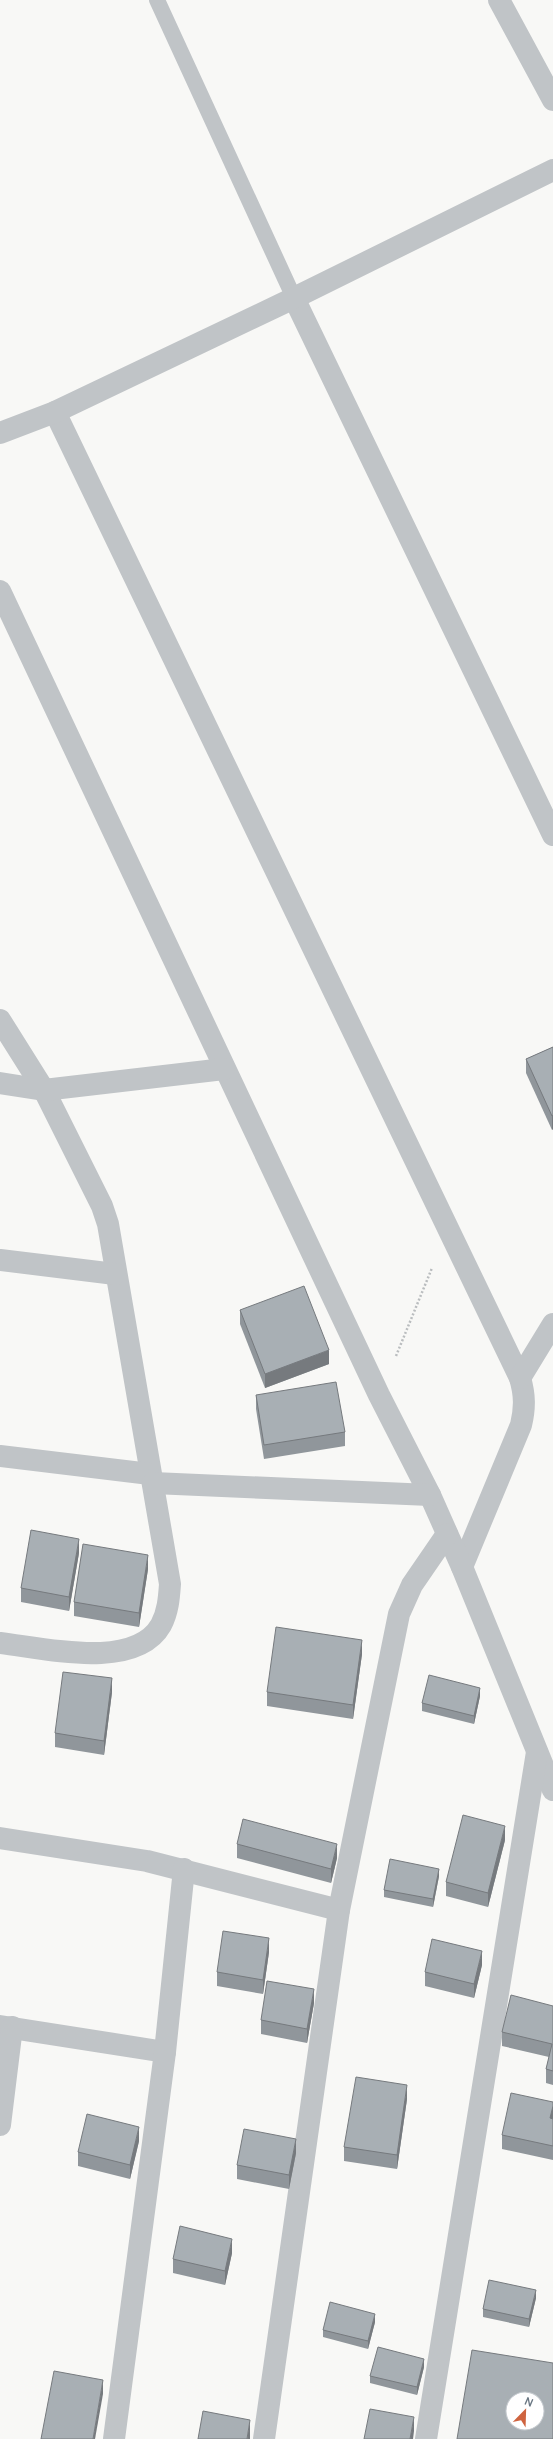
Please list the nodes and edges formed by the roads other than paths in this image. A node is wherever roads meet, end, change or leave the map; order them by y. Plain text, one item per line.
1 (157, 0) edge
2 (499, 0) edge
3 (553, 100) edge
4 (553, 170) edge
5 (294, 298) junction
6 (54, 412) junction
7 (0, 434) edge
8 (0, 591) edge
9 (553, 835) edge
10 (0, 1020) edge
11 (224, 1069) junction
12 (0, 1083) edge
13 (44, 1090) junction
14 (0, 1260) edge
15 (115, 1274) junction
16 (553, 1324) edge
17 (520, 1378) junction
18 (0, 1456) edge
19 (152, 1479) junction
20 (430, 1495) junction
21 (447, 1534) junction
22 (462, 1567) junction
23 (0, 1643) edge
24 (537, 1752) junction
25 (553, 1790) edge
26 (0, 1838) edge
27 (184, 1869) junction
28 (339, 1910) junction
29 (6, 2027) edge
30 (165, 2052) junction
31 (0, 2125) edge
32 (114, 2439) edge
33 (264, 2439) edge
34 (426, 2439) edge

1 - 5 lane
2 - 3 street
4 - 5 street
5 - 6 street
5 - 9 street
6 - 7 street
6 - 17 street
8 - 11 street
10 - 13 street
11 - 13 street
11 - 20 street
12 - 13 street
13 - 15 street
14 - 15 street
15 - 19 street
16 - 17 street
17 - 22 street
18 - 19 street
19 - 20 street
19 - 23 street
20 - 21 street
21 - 22 street
21 - 28 street
22 - 24 street
24 - 25 street
24 - 34 street
26 - 27 street
27 - 28 street
27 - 30 street
28 - 33 street
29 - 30 street
29 - 31 street
30 - 32 street

